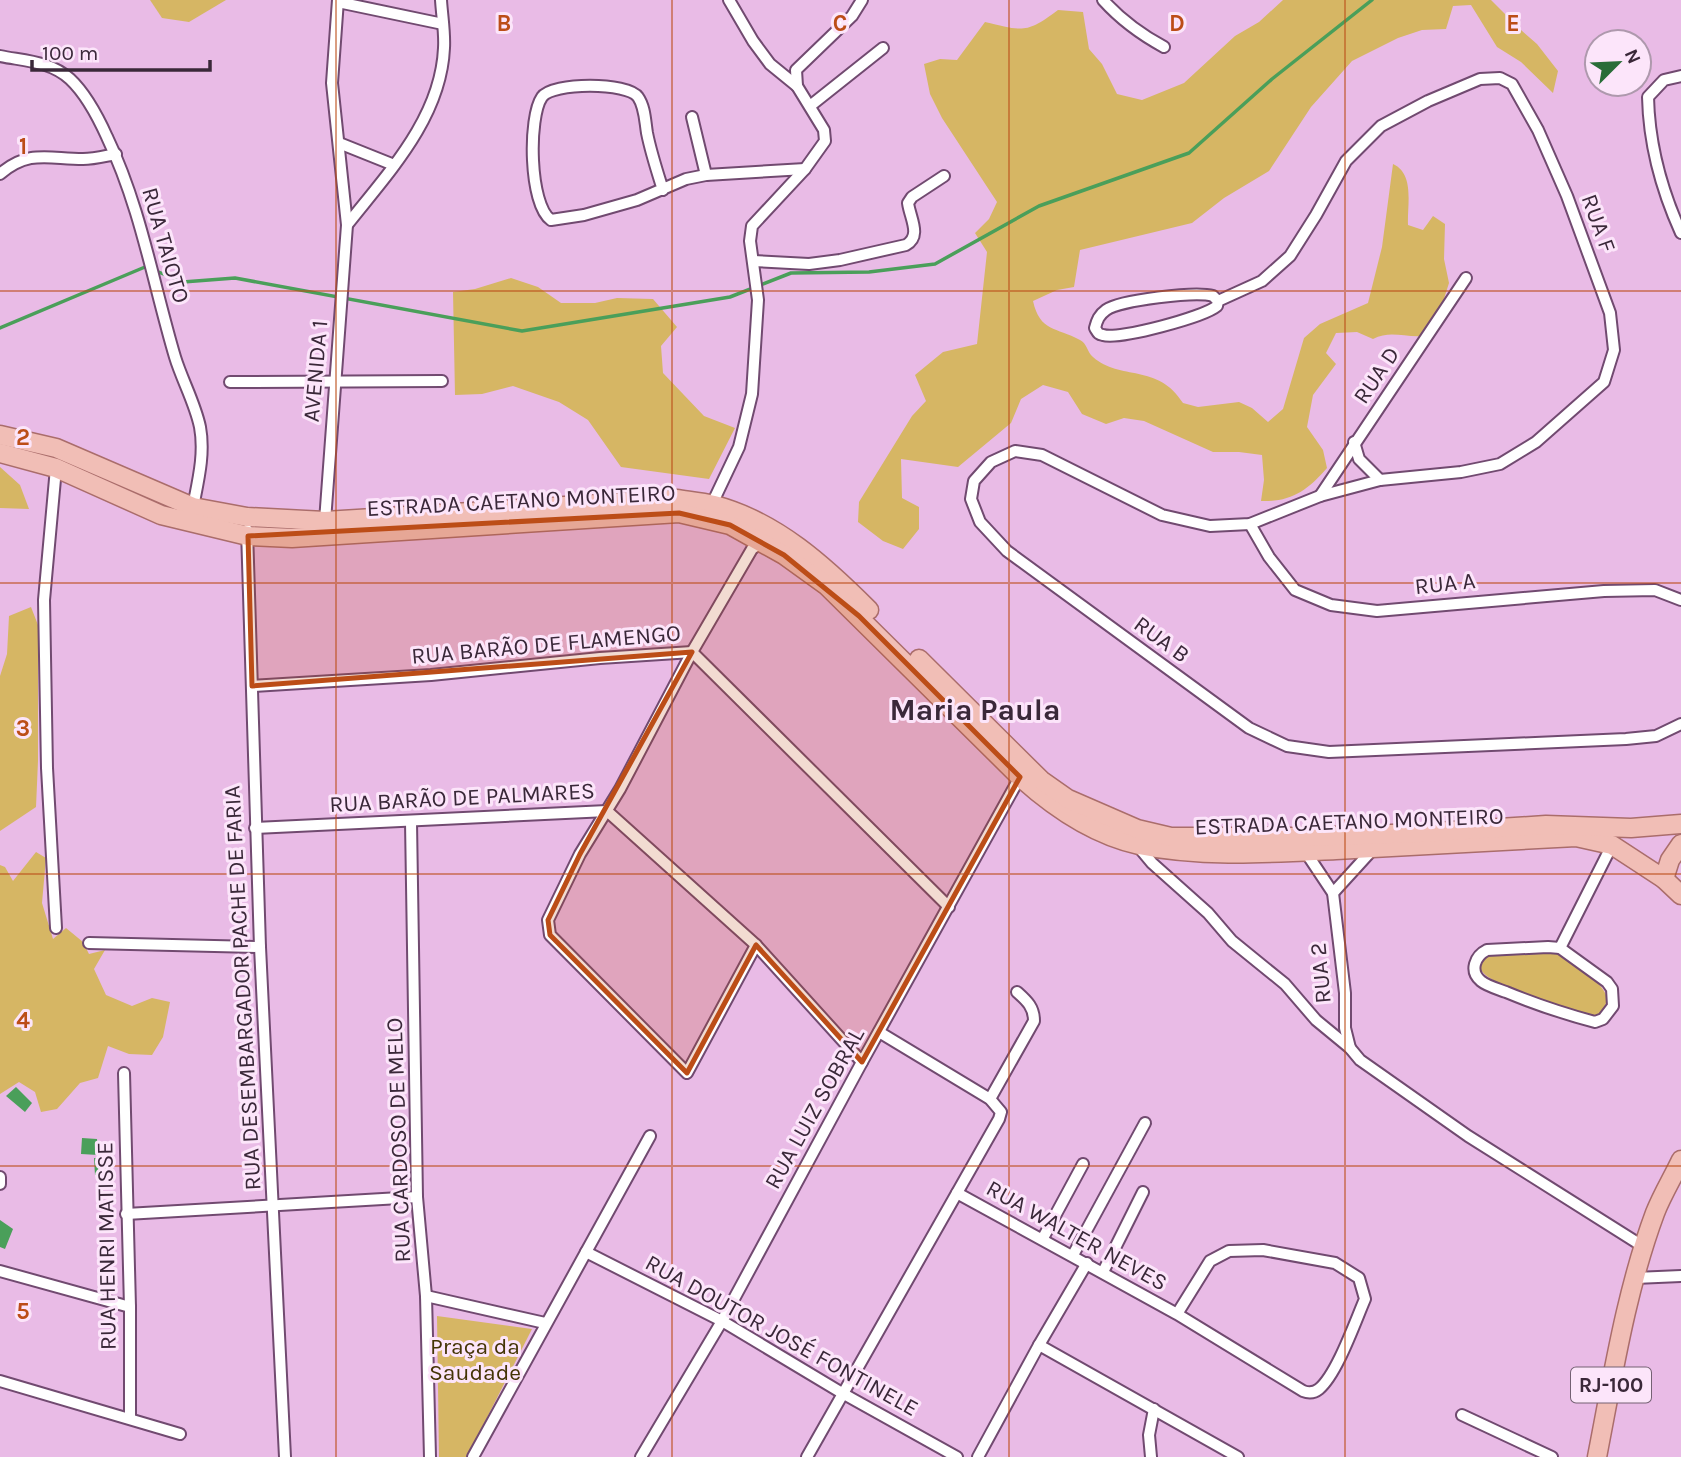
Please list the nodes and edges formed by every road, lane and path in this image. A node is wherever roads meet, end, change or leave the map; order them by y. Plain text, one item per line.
1 (441, 0) edge
2 (729, 0) edge
3 (862, 0) edge
4 (1103, 0) edge
5 (338, 1) edge
6 (443, 24) junction
7 (1164, 47) dead end
8 (883, 48) dead end
9 (0, 56) edge
10 (1681, 76) edge
11 (797, 86) junction
12 (810, 106) junction
13 (692, 117) dead end
14 (339, 144) junction
15 (116, 154) junction
16 (394, 165) junction
17 (805, 169) junction
18 (0, 174) edge
19 (706, 175) junction
20 (944, 176) dead end
21 (663, 190) junction
22 (347, 225) junction
23 (1681, 233) edge
24 (753, 261) junction
25 (1466, 278) dead end
26 (1217, 301) junction
27 (442, 381) dead end
28 (230, 382) dead end
29 (335, 382) junction
30 (0, 435) edge
31 (1354, 442) junction
32 (0, 453) edge
33 (56, 468) junction
34 (1380, 480) junction
35 (1320, 496) junction
36 (712, 504) junction
37 (192, 507) junction
38 (247, 517) junction
39 (325, 521) junction
40 (1250, 524) junction
41 (248, 536) junction
42 (769, 537) junction
43 (1681, 600) edge
44 (692, 652) junction
45 (252, 686) junction
46 (1681, 724) edge
47 (1020, 777) junction
48 (607, 811) junction
49 (411, 822) junction
50 (1681, 824) edge
51 (255, 828) junction
52 (1137, 844) junction
53 (1681, 844) edge
54 (1612, 845) junction
55 (1374, 848) junction
56 (1305, 851) junction
57 (1664, 879) junction
58 (1333, 892) junction
59 (1681, 895) edge
60 (948, 907) junction
61 (56, 928) dead end
62 (89, 943) dead end
63 (756, 945) junction
64 (260, 947) junction
65 (1560, 948) junction
66 (1017, 992) dead end
67 (879, 1032) junction
68 (1350, 1048) junction
69 (862, 1062) junction
70 (124, 1073) dead end
71 (990, 1099) junction
72 (1145, 1123) dead end
73 (650, 1136) dead end
74 (1681, 1160) edge
75 (1083, 1164) dead end
76 (0, 1177) edge
77 (0, 1184) edge
78 (1143, 1192) dead end
79 (957, 1193) junction
80 (417, 1197) junction
81 (272, 1205) junction
82 (126, 1214) junction
83 (1043, 1238) junction
84 (1644, 1247) junction
85 (586, 1252) junction
86 (1073, 1255) junction
87 (1087, 1263) junction
88 (0, 1271) edge
89 (1103, 1272) junction
90 (1681, 1276) edge
91 (1635, 1278) junction
92 (425, 1296) junction
93 (130, 1307) junction
94 (1177, 1314) junction
95 (722, 1321) junction
96 (544, 1324) junction
97 (1039, 1345) junction
98 (0, 1381) edge
99 (842, 1393) junction
100 (1154, 1409) junction
101 (1462, 1415) dead end
102 (130, 1418) junction
103 (180, 1434) dead end
104 (285, 1457) edge
105 (430, 1457) edge
106 (473, 1457) edge
107 (641, 1457) edge
108 (807, 1457) edge
109 (957, 1457) edge
110 (978, 1457) edge
111 (1151, 1457) edge
112 (1238, 1457) edge
113 (1552, 1457) edge
114 (1597, 1457) edge

1 - 6 street
2 - 11 street
3 - 11 street
4 - 7 street
5 - 6 street
5 - 14 street, AVENIDA 1
6 - 16 street
8 - 12 street
9 - 15 street, RUA TAIOTO
10 - 23 street
11 - 12 street
12 - 17 street
13 - 19 street
14 - 16 street
14 - 22 street, AVENIDA 1
15 - 18 street
15 - 37 street, RUA TAIOTO
16 - 22 street
17 - 19 street
17 - 24 street
19 - 21 street
20 - 24 street
21 - 21 street
22 - 29 street, AVENIDA 1
24 - 36 street
25 - 31 street, RUA D
26 - 26 street, RUA F
26 - 34 street, RUA F
27 - 29 street
28 - 29 street
29 - 39 street, AVENIDA 1
30 - 37 main road, ESTRADA CAETANO MONTEIRO
31 - 34 street
31 - 35 street, RUA D
32 - 33 main road, ESTRADA CAETANO MONTEIRO
33 - 41 main road, ESTRADA CAETANO MONTEIRO
33 - 61 street
34 - 35 street, RUA F
35 - 40 street, RUA F
36 - 39 main road, ESTRADA CAETANO MONTEIRO
36 - 42 main road, ESTRADA CAETANO MONTEIRO
37 - 38 main road, ESTRADA CAETANO MONTEIRO
38 - 39 main road, ESTRADA CAETANO MONTEIRO
38 - 41 street, RUA DESEMBARGADOR PACHE DE FARIA
40 - 43 street, RUA A
40 - 46 street, RUA B
41 - 42 main road, ESTRADA CAETANO MONTEIRO
41 - 45 street, RUA DESEMBARGADOR PACHE DE FARIA
42 - 44 street
42 - 47 main road, ESTRADA CAETANO MONTEIRO
42 - 50 main road, ESTRADA CAETANO MONTEIRO
44 - 45 street, RUA BARÃO DE FLAMENGO
44 - 48 street
44 - 60 street, RUA BARÃO DE FLAMENGO
45 - 51 street, RUA DESEMBARGADOR PACHE DE FARIA
47 - 52 main road, ESTRADA CAETANO MONTEIRO
47 - 60 street, RUA LUIZ SOBRAL
48 - 49 street, RUA BARÃO DE PALMARES
48 - 63 street, RUA BARÃO DE PALMARES
48 - 63 street
49 - 51 street, RUA BARÃO DE PALMARES
49 - 80 street, RUA CARDOSO DE MELO
51 - 64 street, RUA DESEMBARGADOR PACHE DE FARIA
52 - 56 main road, ESTRADA CAETANO MONTEIRO
52 - 68 street
53 - 57 main road
54 - 55 main road, ESTRADA CAETANO MONTEIRO
54 - 57 main road, ESTRADA CAETANO MONTEIRO
54 - 65 street
55 - 56 main road, ESTRADA CAETANO MONTEIRO
55 - 58 street
56 - 58 street, RUA 2
57 - 59 main road, ESTRADA CAETANO MONTEIRO
58 - 68 street, RUA 2
60 - 67 street, RUA LUIZ SOBRAL
62 - 64 street
63 - 69 street, RUA BARÃO DE PALMARES
64 - 81 street, RUA DESEMBARGADOR PACHE DE FARIA
65 - 65 street
66 - 71 street
67 - 69 street, RUA LUIZ SOBRAL
67 - 71 street
68 - 84 street
69 - 95 street, RUA LUIZ SOBRAL
70 - 82 street, RUA HENRI MATISSE
71 - 79 street
72 - 86 street
73 - 85 street
74 - 84 main road, RJ-100
75 - 83 street
76 - 77 street
78 - 89 street
79 - 83 street, RUA WALTER NEVES
79 - 99 street
80 - 81 street
80 - 92 street, RUA CARDOSO DE MELO
81 - 82 street
81 - 104 street, RUA DESEMBARGADOR PACHE DE FARIA
82 - 93 street, RUA HENRI MATISSE
83 - 86 street, RUA WALTER NEVES
84 - 91 main road, RJ-100
85 - 95 street, RUA DOUTOR JOSÉ FONTINELE
85 - 96 street
86 - 87 street, RUA WALTER NEVES
87 - 89 street, RUA WALTER NEVES
87 - 97 street
88 - 93 street
89 - 94 street, RUA WALTER NEVES
90 - 91 street
91 - 114 main road, RJ-100
92 - 96 street
92 - 105 street, RUA CARDOSO DE MELO
93 - 102 street, RUA HENRI MATISSE
94 - 94 street, RUA WALTER NEVES
95 - 99 street, RUA DOUTOR JOSÉ FONTINELE
95 - 107 street, RUA LUIZ SOBRAL
96 - 106 street
97 - 100 street
97 - 110 street
98 - 102 street
99 - 108 street
99 - 109 street, RUA DOUTOR JOSÉ FONTINELE
100 - 111 street
100 - 112 street
101 - 113 street
102 - 103 street

